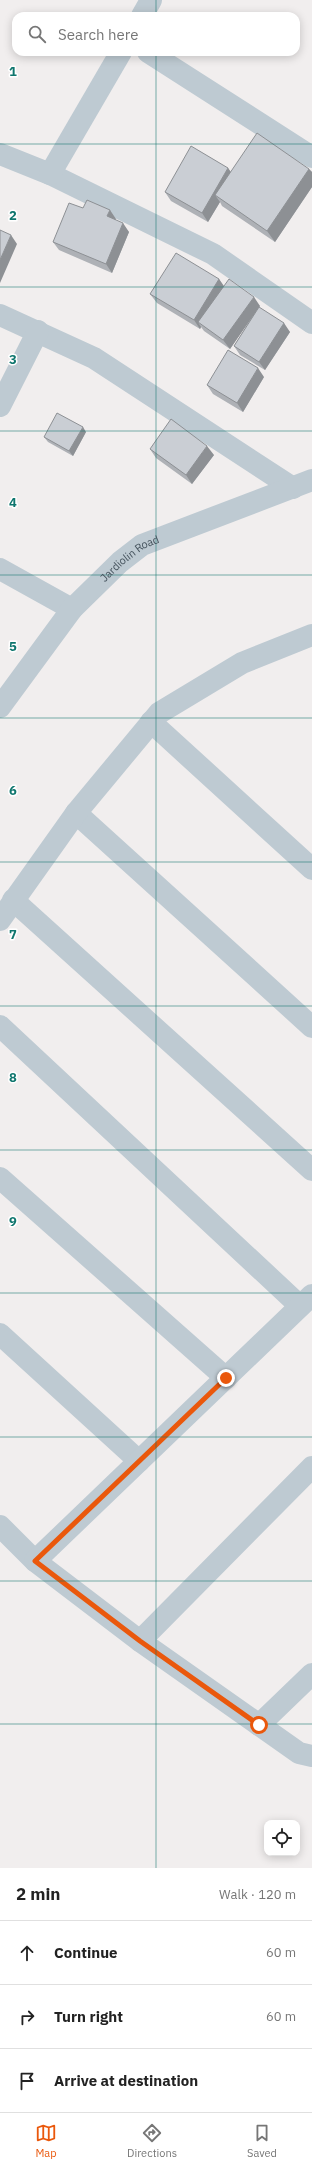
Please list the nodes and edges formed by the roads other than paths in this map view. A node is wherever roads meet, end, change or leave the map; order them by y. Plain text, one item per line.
1 (151, 0) edge
2 (144, 12) edge
3 (119, 56) edge
4 (154, 56) edge
5 (0, 154) edge
6 (312, 158) edge
7 (50, 174) junction
8 (0, 315) edge
9 (312, 324) edge
10 (38, 331) junction
11 (0, 406) edge
12 (302, 484) edge
13 (0, 569) edge
14 (72, 609) junction
15 (312, 635) edge
16 (0, 707) edge
17 (151, 722) junction
18 (76, 813) junction
19 (312, 869) edge
20 (13, 900) junction
21 (0, 920) edge
22 (0, 1026) edge
23 (312, 1027) edge
24 (312, 1170) edge
25 (0, 1178) edge
26 (306, 1301) edge
27 (0, 1334) edge
28 (226, 1378) junction
29 (139, 1461) junction
30 (312, 1467) edge
31 (0, 1526) edge
32 (35, 1561) junction
33 (140, 1641) junction
34 (312, 1674) edge
35 (259, 1725) junction
36 (312, 1756) edge

1 - 2 street
3 - 7 street
4 - 6 street
5 - 7 street
7 - 9 street
8 - 10 street
10 - 11 street
10 - 12 street
12 - 14 street, Jardiolin Road
13 - 14 street
14 - 16 street, Jardiolin Road
15 - 17 street
17 - 18 street
17 - 19 street
18 - 20 street
18 - 23 street
20 - 21 street
20 - 24 street
22 - 26 street
25 - 28 street
26 - 28 street
27 - 29 street
28 - 29 street
29 - 32 street
30 - 33 street
31 - 32 street
32 - 33 street
33 - 35 street
34 - 35 street
35 - 36 street

